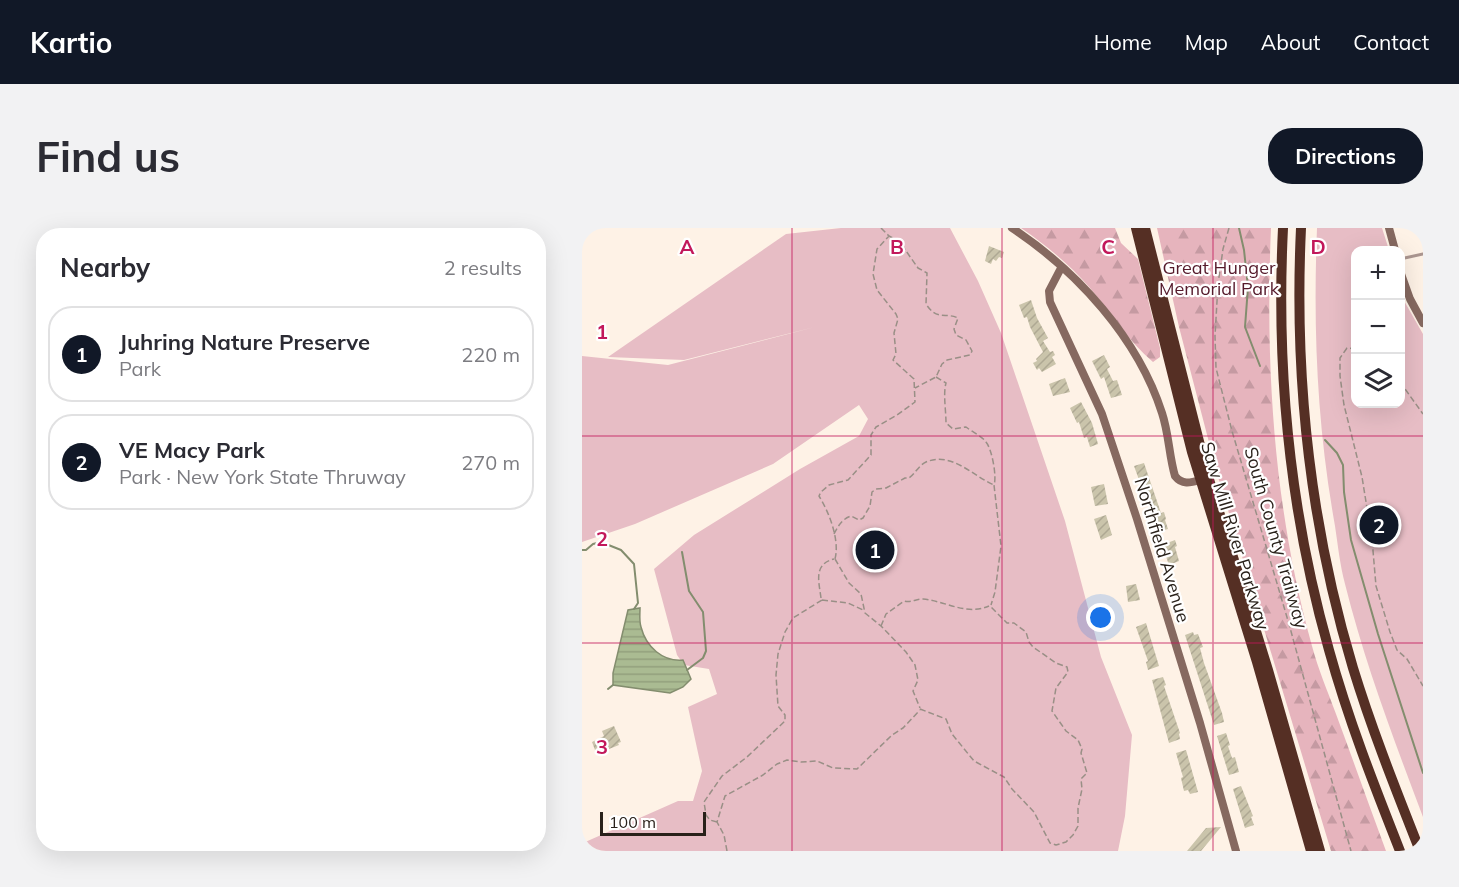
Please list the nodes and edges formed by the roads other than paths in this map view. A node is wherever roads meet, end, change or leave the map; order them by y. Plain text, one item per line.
1 (1012, 228) edge
2 (1136, 228) edge
3 (1146, 228) edge
4 (1283, 228) edge
5 (1301, 228) edge
6 (1389, 228) edge
7 (1394, 246) edge
8 (1423, 254) edge
9 (1405, 258) edge
10 (1062, 268) junction
11 (1405, 283) edge
12 (1423, 323) edge
13 (1200, 480) junction
14 (1236, 851) edge
15 (1311, 851) edge
16 (1320, 851) edge
17 (1400, 851) edge
18 (1420, 851) edge

1 - 10 street
2 - 13 highway, Saw Mill River Parkway
3 - 16 highway, Saw Mill River Parkway
4 - 17 highway
5 - 18 highway
6 - 7 street
8 - 9 lane
10 - 13 street
10 - 14 street, Northfield Avenue
11 - 12 street
13 - 15 highway, Saw Mill River Parkway

